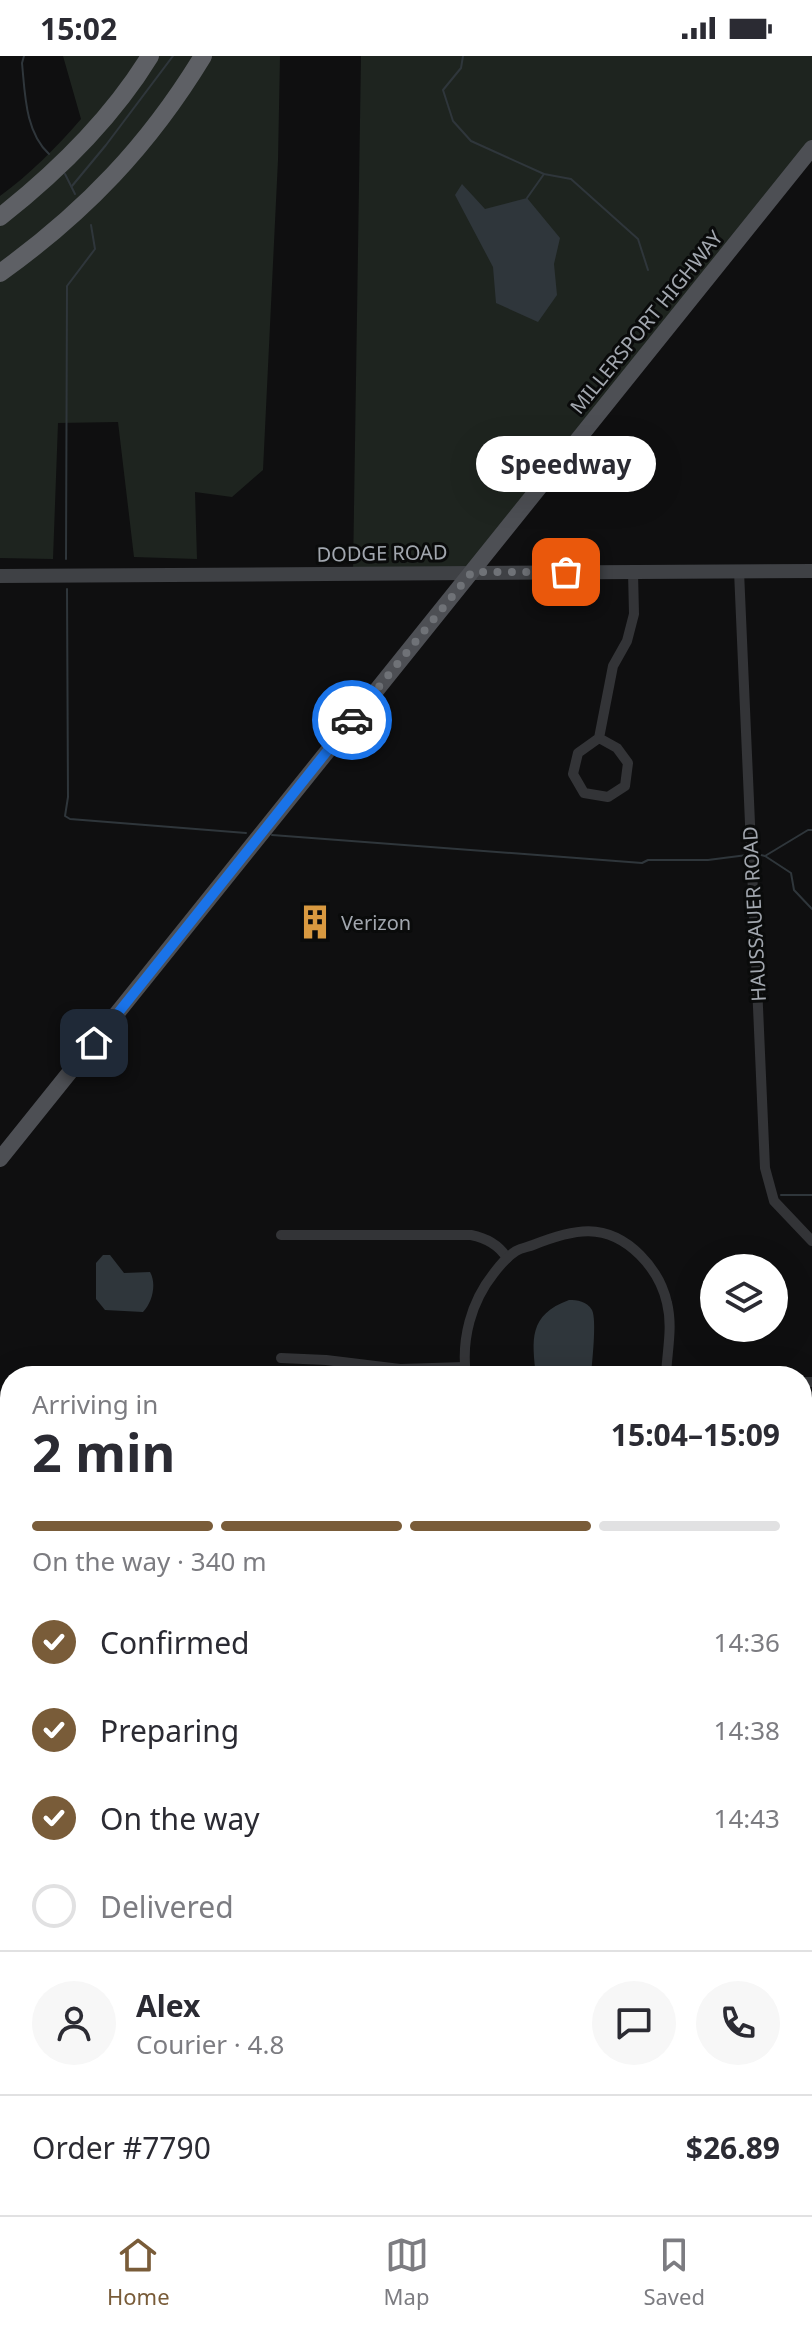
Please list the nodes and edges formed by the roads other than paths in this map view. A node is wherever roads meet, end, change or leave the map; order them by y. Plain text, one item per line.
1 (150, 56) edge
2 (203, 56) edge
3 (812, 148) edge
4 (0, 217) edge
5 (0, 273) edge
6 (739, 571) junction
7 (812, 571) edge
8 (472, 572) junction
9 (633, 572) junction
10 (0, 576) edge
11 (599, 738) junction
12 (0, 1159) edge
13 (281, 1235) dead end
14 (812, 1241) edge
15 (507, 1258) junction
16 (281, 1358) dead end
17 (375, 1366) edge
18 (465, 1366) edge
19 (667, 1366) edge
20 (0, 1608) edge
21 (0, 1677) edge

1 - 4 highway
2 - 5 highway
3 - 8 main road, MILLERSPORT HIGHWAY
6 - 7 street, DODGE ROAD
6 - 9 street, DODGE ROAD
6 - 14 street, HAUSSAUER ROAD
8 - 9 street, DODGE ROAD
8 - 10 street, DODGE ROAD
8 - 12 main road, MILLERSPORT HIGHWAY
9 - 11 street
11 - 11 street
13 - 15 street
15 - 18 street
15 - 19 street
16 - 17 street
20 - 21 street

